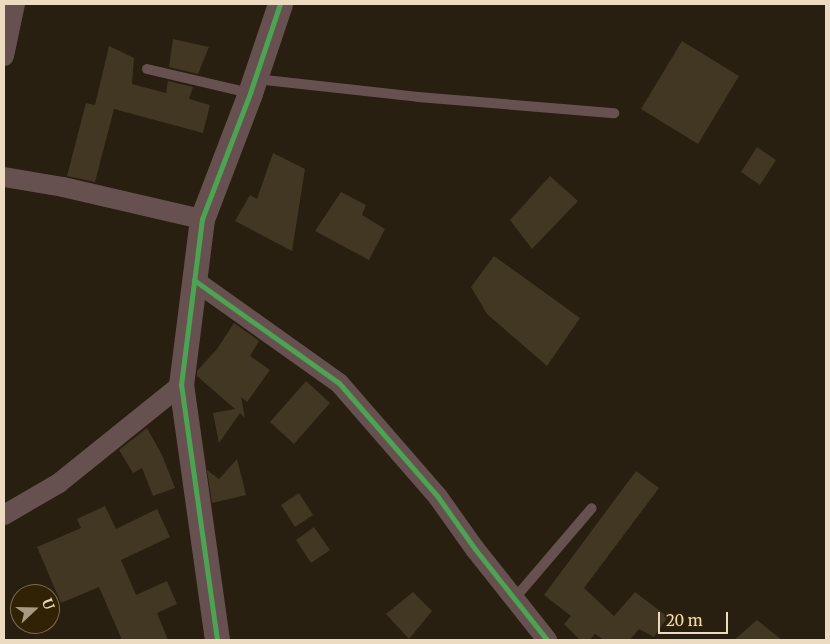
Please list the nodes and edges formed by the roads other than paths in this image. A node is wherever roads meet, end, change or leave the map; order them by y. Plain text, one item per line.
1 (15, 4) edge
2 (280, 4) edge
3 (4, 56) edge
4 (147, 68) dead end
5 (252, 86) junction
6 (614, 113) dead end
7 (4, 177) edge
8 (202, 219) junction
9 (194, 280) junction
10 (181, 385) junction
11 (592, 508) dead end
12 (4, 515) edge
13 (515, 598) junction
14 (217, 640) edge
15 (547, 640) edge

1 - 3 street
2 - 5 street
4 - 5 lane
5 - 6 lane
5 - 8 street
7 - 8 street
8 - 9 street
9 - 10 street
9 - 13 street
10 - 12 street
10 - 14 street
11 - 13 lane
13 - 15 street

